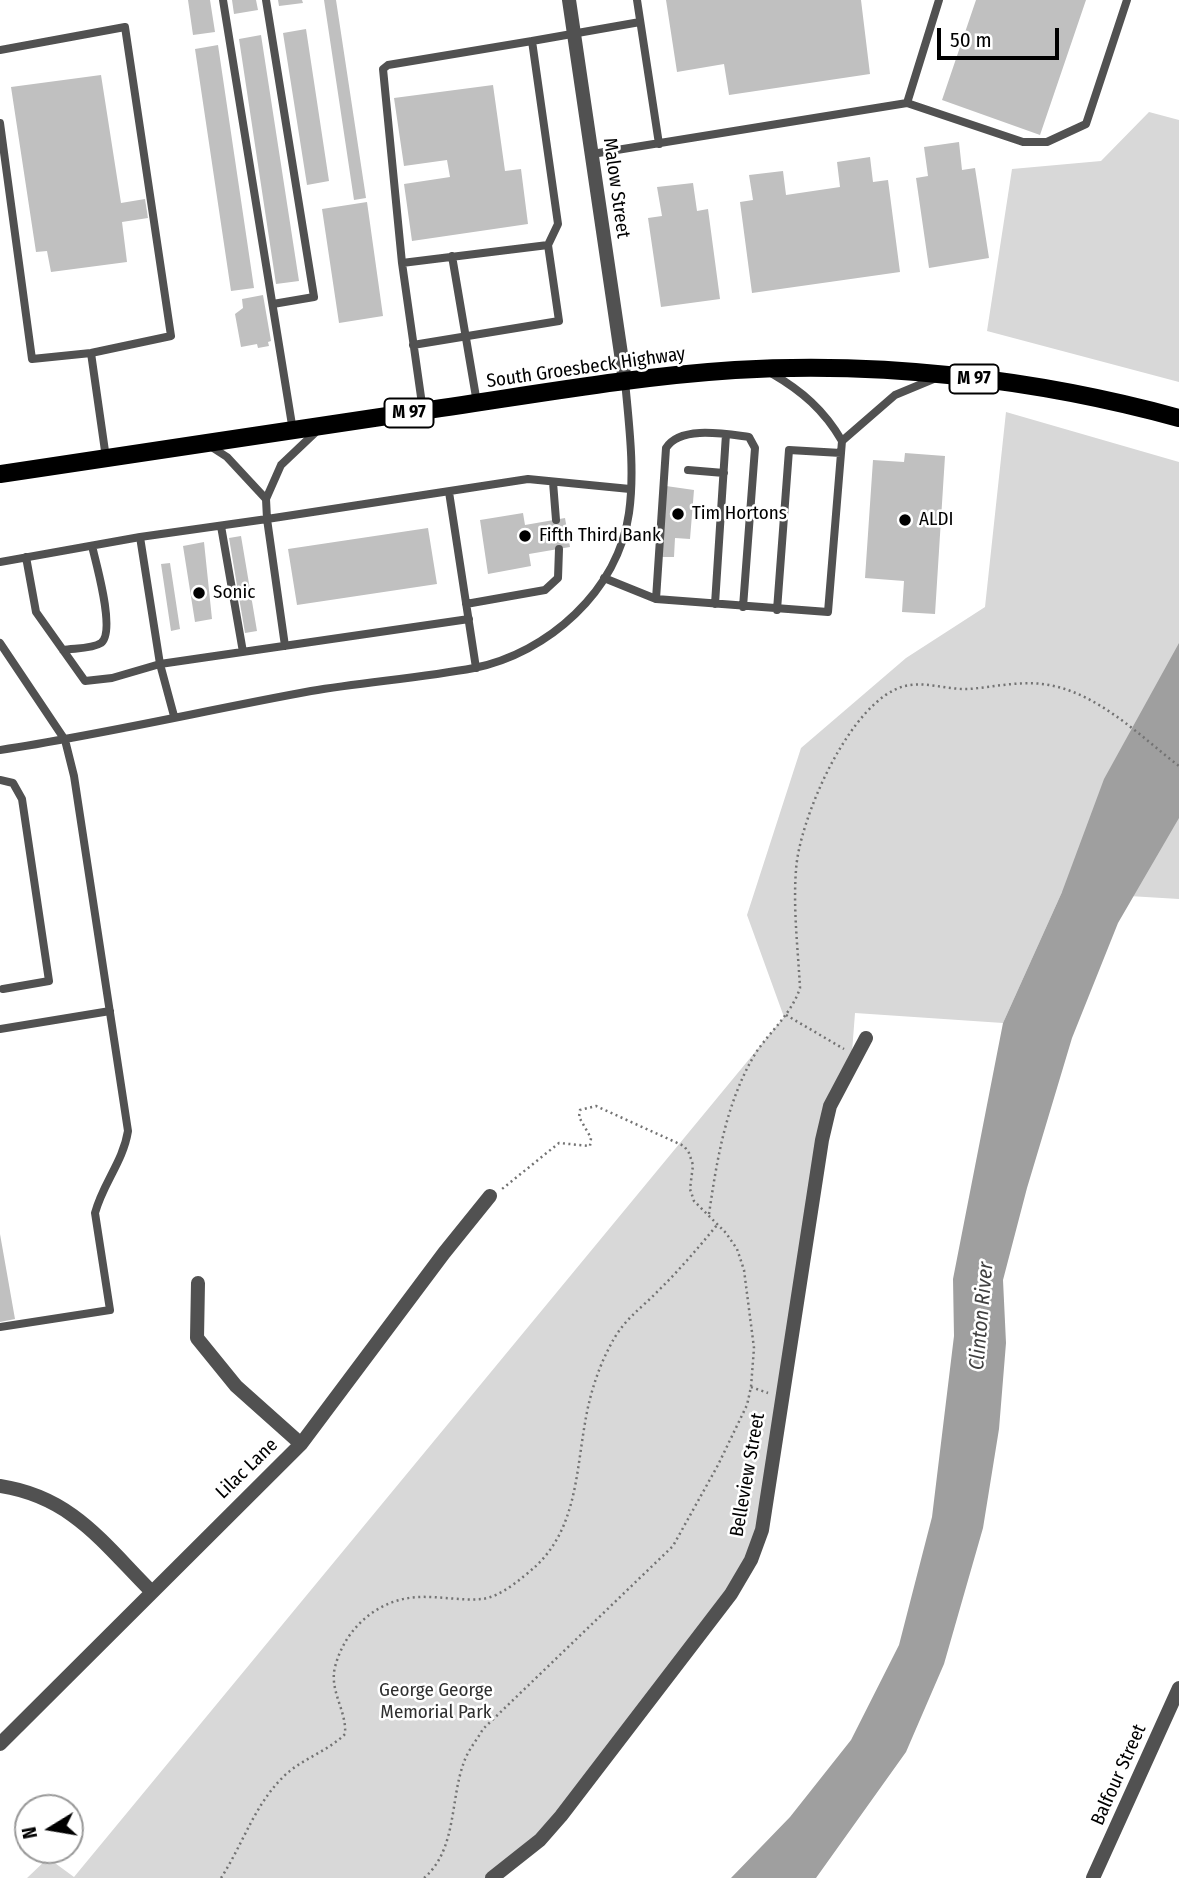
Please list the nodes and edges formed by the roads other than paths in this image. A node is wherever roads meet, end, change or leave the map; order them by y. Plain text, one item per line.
1 (223, 0) edge
2 (266, 0) edge
3 (569, 0) edge
4 (637, 0) edge
5 (939, 0) edge
6 (1127, 0) edge
7 (640, 22) junction
8 (574, 32) junction
9 (532, 41) junction
10 (0, 50) edge
11 (907, 103) junction
12 (0, 123) edge
13 (659, 144) junction
14 (592, 154) junction
15 (548, 245) junction
16 (452, 256) junction
17 (402, 263) junction
18 (273, 303) junction
19 (465, 337) junction
20 (414, 345) junction
21 (91, 354) junction
22 (765, 370) junction
23 (940, 376) junction
24 (625, 381) junction
25 (477, 403) junction
26 (423, 411) junction
27 (1179, 418) edge
28 (323, 426) junction
29 (293, 431) junction
30 (726, 435) junction
31 (842, 441) junction
32 (204, 443) junction
33 (841, 453) junction
34 (106, 458) junction
35 (688, 470) dead end
36 (724, 473) junction
37 (0, 474) edge
38 (553, 482) junction
39 (630, 489) junction
40 (449, 492) junction
41 (266, 499) junction
42 (267, 519) junction
43 (555, 520) dead end
44 (221, 526) junction
45 (140, 537) junction
46 (92, 546) junction
47 (559, 549) dead end
48 (26, 558) junction
49 (0, 562) edge
50 (604, 578) junction
51 (656, 599) junction
52 (466, 604) junction
53 (715, 604) junction
54 (743, 607) junction
55 (777, 610) junction
56 (469, 619) junction
57 (0, 643) edge
58 (285, 646) junction
59 (63, 650) junction
60 (243, 652) junction
61 (160, 664) junction
62 (476, 668) junction
63 (174, 716) junction
64 (65, 740) junction
65 (0, 750) edge
66 (0, 780) edge
67 (3, 989) dead end
68 (110, 1011) junction
69 (0, 1029) edge
70 (866, 1038) dead end
71 (491, 1196) road end
72 (198, 1283) dead end
73 (0, 1327) edge
74 (301, 1444) junction
75 (0, 1486) edge
76 (151, 1591) junction
77 (1179, 1688) edge
78 (0, 1744) edge
79 (492, 1878) edge
80 (1093, 1878) edge

1 - 18 lane
2 - 18 lane
3 - 8 street, Malow Street
4 - 7 lane
5 - 11 lane
6 - 11 lane
7 - 8 lane
7 - 13 lane
8 - 9 lane
8 - 14 street, Malow Street
9 - 15 lane
9 - 17 lane
10 - 21 lane
11 - 13 lane
12 - 21 lane
13 - 14 lane
14 - 24 street, Malow Street
15 - 16 lane
15 - 19 lane
16 - 17 lane
16 - 19 lane
17 - 20 lane
18 - 29 lane
19 - 20 lane
19 - 25 lane
20 - 26 lane
21 - 34 lane
22 - 23 main road, South Groesbeck Highway / M 97
22 - 24 main road, South Groesbeck Highway / M 97
22 - 31 lane
23 - 27 main road, South Groesbeck Highway / M 97
23 - 31 lane
24 - 25 main road, South Groesbeck Highway / M 97
24 - 39 lane
25 - 26 main road, South Groesbeck Highway / M 97
26 - 28 main road, South Groesbeck Highway / M 97
28 - 29 main road, South Groesbeck Highway / M 97
28 - 41 lane
29 - 32 main road, South Groesbeck Highway / M 97
30 - 36 lane
30 - 51 lane
30 - 54 lane
31 - 33 lane
32 - 34 main road, South Groesbeck Highway / M 97
32 - 41 lane
33 - 55 lane
33 - 55 lane
34 - 37 main road, South Groesbeck Highway / M 97
35 - 36 lane
36 - 53 lane
38 - 39 lane
38 - 40 lane
38 - 43 lane
39 - 50 lane
40 - 42 lane
40 - 52 lane
41 - 42 lane
42 - 44 lane
42 - 58 lane
44 - 45 lane
44 - 60 lane
45 - 46 lane
45 - 61 lane
46 - 48 lane
46 - 59 lane
47 - 52 lane
48 - 49 lane
48 - 59 lane
50 - 51 lane
50 - 62 lane
51 - 53 lane
52 - 56 lane
53 - 54 lane
54 - 55 lane
56 - 58 lane
56 - 62 lane
57 - 64 lane
58 - 60 lane
59 - 61 lane
60 - 61 lane
61 - 63 lane
62 - 63 lane
63 - 64 lane
64 - 65 lane
64 - 68 lane
66 - 67 lane
68 - 69 lane
68 - 73 lane
70 - 79 street, Belleview Street
71 - 74 street, Lilac Lane
72 - 74 street
74 - 76 street, Lilac Lane
75 - 76 street
76 - 78 street, Lilac Lane
77 - 80 street, Balfour Street

